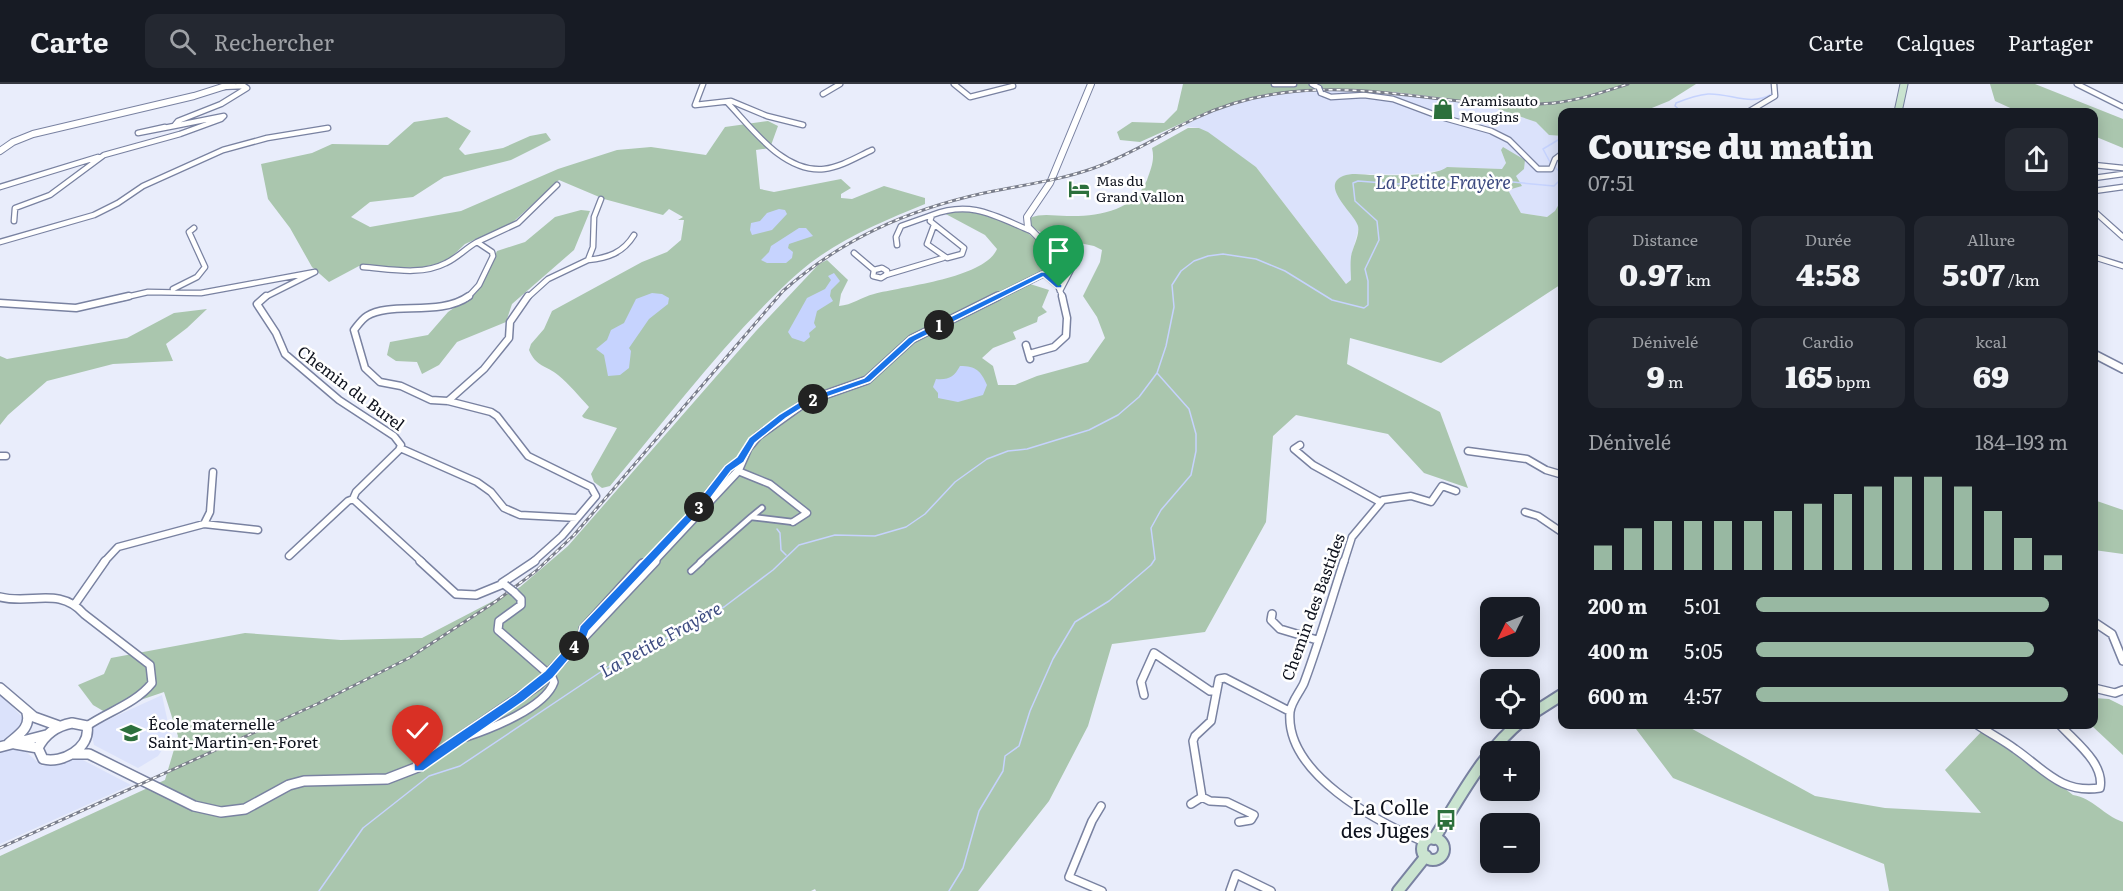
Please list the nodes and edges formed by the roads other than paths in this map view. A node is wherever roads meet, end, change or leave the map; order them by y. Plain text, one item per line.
1 (232, 84) edge
2 (703, 84) edge
3 (840, 84) edge
4 (954, 84) edge
5 (1091, 84) edge
6 (1274, 84) edge
7 (1294, 84) edge
8 (1312, 84) edge
9 (1774, 84) edge
10 (1904, 84) edge
11 (2077, 84) edge
12 (1013, 86) dead end
13 (221, 87) junction
14 (824, 94) dead end
15 (728, 102) junction
16 (2123, 107) edge
17 (1753, 108) edge
18 (1899, 108) edge
19 (803, 125) dead end
20 (174, 126) junction
21 (165, 127) junction
22 (328, 129) dead end
23 (872, 150) dead end
24 (0, 151) edge
25 (104, 155) junction
26 (1558, 157) edge
27 (2098, 165) edge
28 (2123, 168) edge
29 (2123, 174) edge
30 (2098, 177) edge
31 (557, 185) dead end
32 (0, 187) edge
33 (2123, 187) edge
34 (2098, 190) edge
35 (602, 199) dead end
36 (932, 215) junction
37 (2098, 215) edge
38 (14, 220) dead end
39 (1026, 223) junction
40 (934, 225) junction
41 (1016, 225) junction
42 (194, 228) dead end
43 (1032, 231) junction
44 (634, 235) dead end
45 (2123, 237) edge
46 (0, 242) edge
47 (477, 242) junction
48 (897, 245) dead end
49 (854, 253) dead end
50 (1062, 257) dead end
51 (944, 258) junction
52 (2098, 258) edge
53 (588, 260) junction
54 (2123, 266) edge
55 (363, 267) dead end
56 (1044, 274) junction
57 (170, 291) junction
58 (1060, 291) junction
59 (0, 303) edge
60 (1026, 345) dead end
61 (2098, 356) edge
62 (2123, 369) edge
63 (448, 401) junction
64 (1300, 445) dead end
65 (400, 448) junction
66 (1468, 451) dead end
67 (741, 460) junction
68 (738, 471) junction
69 (213, 472) dead end
70 (1558, 474) edge
71 (726, 478) junction
72 (1456, 491) dead end
73 (353, 499) junction
74 (1380, 502) junction
75 (762, 508) dead end
76 (1525, 512) dead end
77 (751, 517) junction
78 (577, 518) junction
79 (793, 522) joint
80 (204, 524) junction
81 (258, 530) dead end
82 (1558, 530) edge
83 (289, 556) dead end
84 (691, 571) dead end
85 (503, 584) junction
86 (0, 597) edge
87 (75, 604) junction
88 (1272, 614) dead end
89 (2098, 625) edge
90 (1317, 639) junction
91 (2123, 661) edge
92 (549, 674) junction
93 (0, 688) edge
94 (2098, 689) edge
95 (2123, 690) edge
96 (1216, 691) junction
97 (1144, 695) dead end
98 (1558, 697) edge
99 (1540, 709) edge
100 (1289, 711) junction
101 (27, 713) junction
102 (59, 726) junction
103 (87, 726) junction
104 (1510, 729) edge
105 (1984, 729) edge
106 (2064, 729) edge
107 (48, 734) junction
108 (84, 743) junction
109 (7, 746) edge
110 (38, 748) junction
111 (72, 754) junction
112 (89, 754) junction
113 (1202, 797) junction
114 (1191, 804) dead end
115 (1101, 806) dead end
116 (1239, 822) dead end
117 (1429, 841) junction
118 (1426, 856) junction
119 (1102, 891) edge
120 (1230, 891) edge
121 (1270, 891) edge
122 (1398, 891) edge

1 - 13 street
2 - 15 street
3 - 14 street
4 - 12 street
5 - 39 street
6 - 7 street
8 - 26 street
9 - 17 street
10 - 18 main road
11 - 16 street
13 - 20 street
13 - 24 street
15 - 19 street
15 - 23 street
20 - 21 street
20 - 25 street
21 - 21 street
22 - 46 street
25 - 32 street
25 - 38 street
27 - 28 street
29 - 30 street
31 - 47 street
33 - 34 street
35 - 53 street
36 - 40 street
36 - 41 street
36 - 48 street
37 - 45 street
39 - 41 street
39 - 43 street
40 - 51 street
40 - 51 street
41 - 43 street
42 - 57 street
43 - 56 street
44 - 53 street
47 - 55 street
47 - 63 street
49 - 51 street
50 - 58 street
52 - 54 street
53 - 63 street
56 - 58 street
56 - 67 street
57 - 59 street
57 - 65 street, Chemin du Burel
58 - 60 street
61 - 62 street
63 - 78 street
64 - 74 street
65 - 73 street, Chemin du Burel
65 - 78 street
66 - 70 street
67 - 68 street
67 - 71 street
68 - 71 street
68 - 79 street
69 - 80 street
71 - 92 street
72 - 74 street
73 - 83 street, Chemin du Burel
73 - 85 street
74 - 90 street, Chemin des Bastides
75 - 77 street
76 - 82 street
77 - 79 street
77 - 84 street
78 - 85 street
80 - 81 street
80 - 87 street
85 - 92 street, bridge
86 - 87 street
87 - 103 street
88 - 90 street
89 - 91 street
90 - 100 street, Chemin des Bastides
92 - 112 street
93 - 101 street
94 - 95 street
96 - 97 street
96 - 100 street
96 - 113 street
98 - 99 main road
100 - 117 street
101 - 102 street
101 - 109 street
102 - 103 street
102 - 107 street
103 - 108 street
104 - 117 main road
105 - 106 street
107 - 109 street
107 - 110 street
108 - 111 street
108 - 112 street
109 - 110 street
110 - 111 street
111 - 112 street
113 - 114 street
113 - 116 street
115 - 119 street
117 - 118 main road
117 - 118 main road
118 - 122 main road
120 - 121 street

